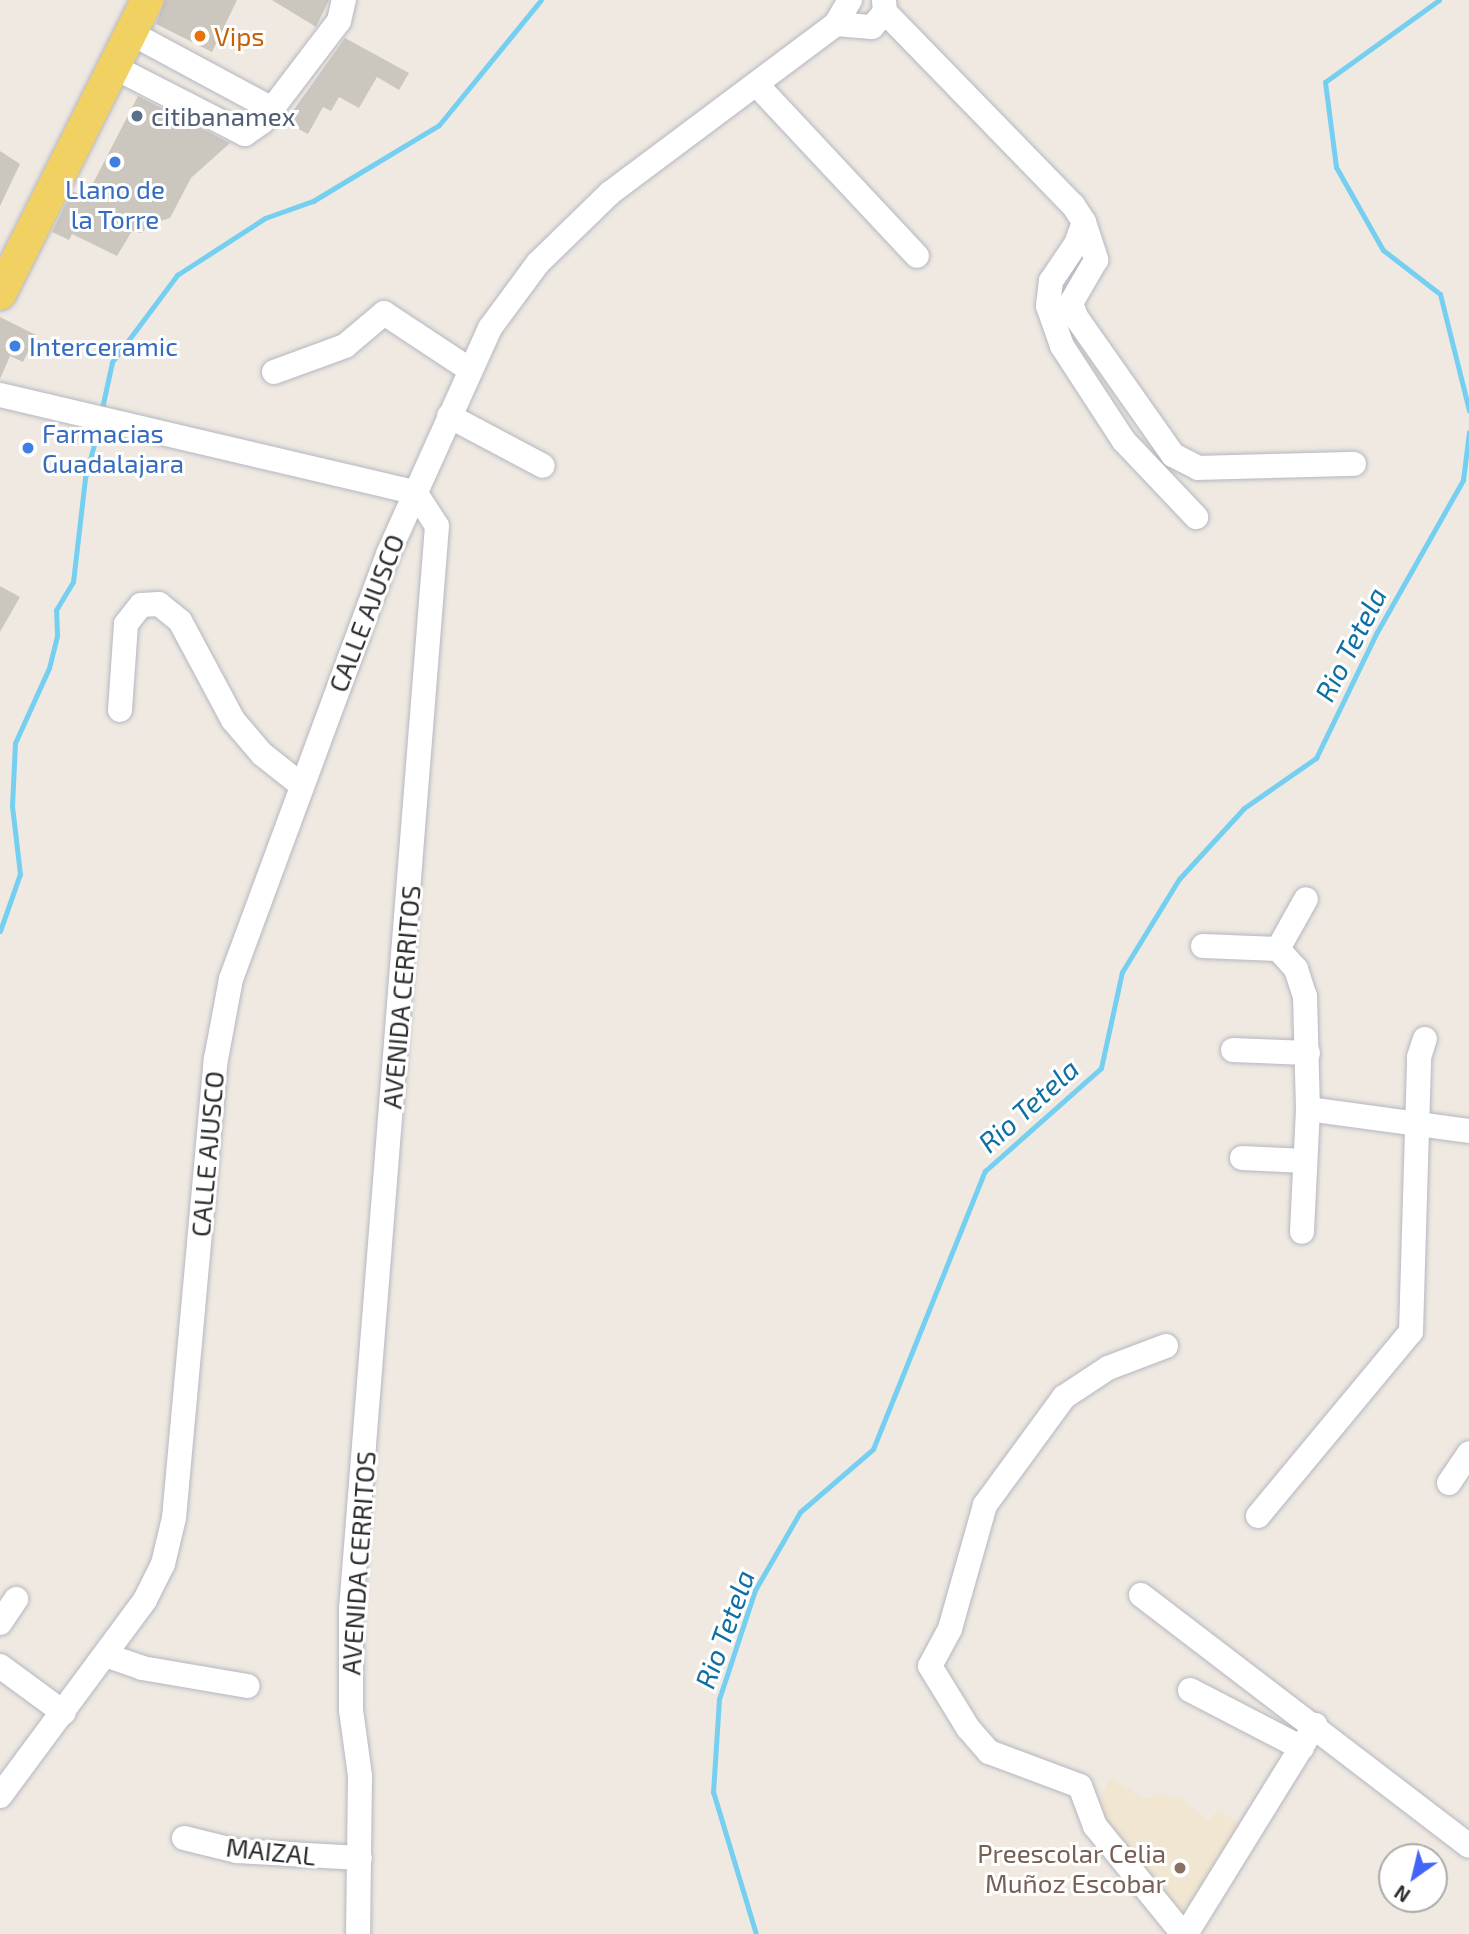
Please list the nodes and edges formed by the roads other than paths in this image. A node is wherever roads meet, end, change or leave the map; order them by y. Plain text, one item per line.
1 (125, 0) edge
2 (148, 0) edge
3 (344, 0) edge
4 (850, 0) edge
5 (884, 6) edge
6 (836, 23) junction
7 (131, 33) junction
8 (114, 68) junction
9 (757, 85) junction
10 (272, 109) junction
11 (1084, 222) junction
12 (0, 250) edge
13 (917, 256) dead end
14 (0, 294) edge
15 (470, 370) junction
16 (274, 372) dead end
17 (0, 395) edge
18 (449, 415) junction
19 (1354, 464) dead end
20 (543, 466) dead end
21 (415, 492) junction
22 (1196, 517) dead end
23 (120, 710) dead end
24 (300, 784) junction
25 (1306, 900) dead end
26 (1203, 946) dead end
27 (1278, 949) junction
28 (1425, 1040) dead end
29 (1233, 1050) dead end
30 (1308, 1053) junction
31 (1308, 1110) junction
32 (1416, 1127) junction
33 (1469, 1131) edge
34 (1242, 1158) dead end
35 (1305, 1161) junction
36 (1302, 1232) dead end
37 (1166, 1346) dead end
38 (1469, 1453) edge
39 (1448, 1483) dead end
40 (1258, 1516) dead end
41 (1141, 1595) dead end
42 (16, 1599) dead end
43 (0, 1623) edge
44 (105, 1655) junction
45 (0, 1667) edge
46 (247, 1686) dead end
47 (1190, 1690) dead end
48 (64, 1713) junction
49 (1315, 1725) junction
50 (1302, 1748) junction
51 (0, 1796) edge
52 (184, 1838) dead end
53 (1469, 1846) edge
54 (360, 1858) junction
55 (358, 1934) edge
56 (1185, 1934) edge

1 - 12 main road
2 - 7 main road
3 - 10 street
4 - 6 street
5 - 6 street
5 - 11 street
6 - 9 street, CALLE AJUSCO
7 - 8 main road
7 - 10 street
8 - 10 street
8 - 14 main road
9 - 13 street
9 - 15 street, CALLE AJUSCO
11 - 19 street
11 - 22 street
15 - 16 street
15 - 18 street, CALLE AJUSCO
17 - 21 street
18 - 20 street
18 - 21 street, CALLE AJUSCO
21 - 24 street, CALLE AJUSCO
21 - 54 street, AVENIDA CERRITOS
23 - 24 street
24 - 44 street, CALLE AJUSCO
25 - 27 street
26 - 27 street
27 - 30 street
28 - 32 street
29 - 30 street
30 - 31 street
31 - 32 street
31 - 35 street
32 - 33 street
32 - 40 street
34 - 35 street
35 - 36 street
37 - 56 street
38 - 39 street
41 - 49 street
42 - 43 street
44 - 46 street
44 - 48 street, CALLE AJUSCO
45 - 48 street
47 - 50 street
48 - 51 street, CALLE AJUSCO
49 - 50 street
49 - 53 street
50 - 56 street
52 - 54 street, MAIZAL
54 - 55 street, AVENIDA CERRITOS

